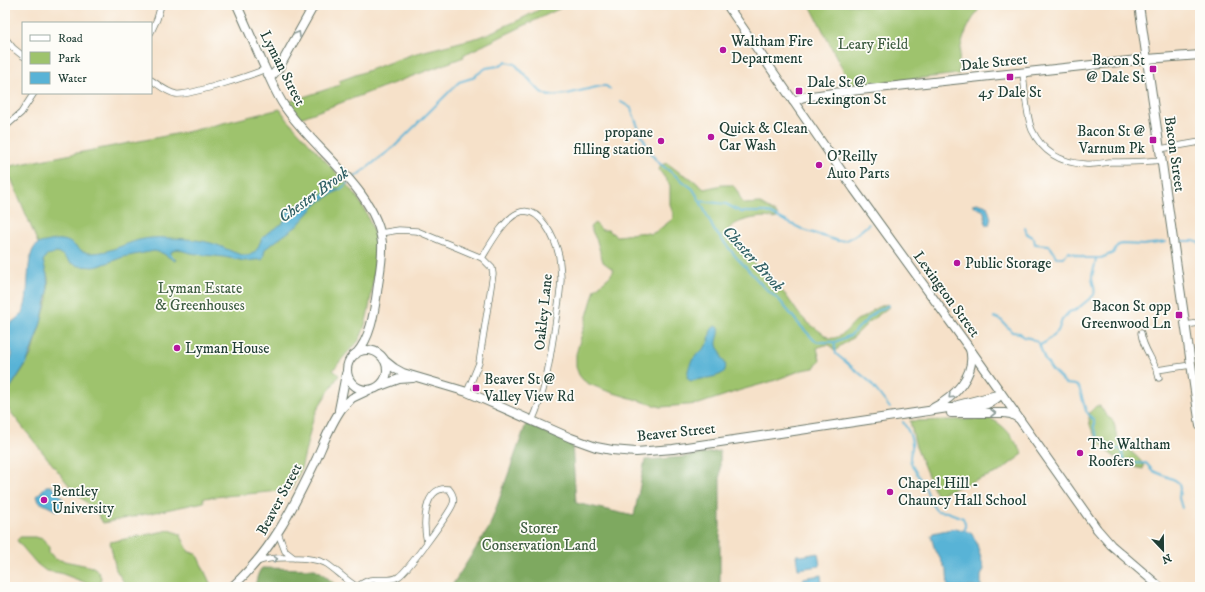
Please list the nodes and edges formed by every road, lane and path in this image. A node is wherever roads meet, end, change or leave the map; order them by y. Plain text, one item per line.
1 (161, 5) edge
2 (237, 5) edge
3 (314, 5) edge
4 (727, 5) edge
5 (1139, 5) edge
6 (152, 30) edge
7 (5, 38) edge
8 (22, 55) edge
9 (1200, 55) edge
10 (1147, 59) junction
11 (266, 69) junction
12 (1023, 73) junction
13 (270, 78) junction
14 (152, 81) edge
15 (33, 94) edge
16 (793, 101) junction
17 (5, 127) edge
18 (1200, 142) edge
19 (1160, 149) junction
20 (1162, 160) junction
21 (380, 234) junction
22 (482, 258) junction
23 (1200, 323) edge
24 (1185, 325) junction
25 (370, 330) junction
26 (1142, 333) dead end
27 (970, 349) junction
28 (356, 354) junction
29 (382, 358) junction
30 (1191, 364) junction
31 (347, 369) junction
32 (1157, 370) junction
33 (419, 378) junction
34 (1159, 378) dead end
35 (377, 387) junction
36 (369, 390) junction
37 (466, 392) junction
38 (1001, 394) junction
39 (924, 411) junction
40 (912, 413) junction
41 (337, 415) junction
42 (1018, 418) junction
43 (532, 421) junction
44 (1200, 426) edge
45 (278, 533) junction
46 (427, 542) junction
47 (294, 558) junction
48 (256, 562) junction
49 (232, 587) edge
50 (357, 587) edge
51 (1160, 587) edge

1 - 6 street
2 - 11 main road, Lyman Street
13 -> 3 main road
4 - 16 main road, Lexington Street
5 - 10 main road, Bacon Street
7 - 8 street
9 - 10 main road, Dale Street
10 - 12 main road, Dale Street
10 - 19 main road, Bacon Street
11 - 13 main road, Lyman Street
11 - 14 street
12 - 16 main road, Dale Street
12 - 20 street
13 - 21 main road, Lyman Street
15 - 17 street
16 - 27 main road, Lexington Street
18 - 19 street
19 - 20 main road, Bacon Street
20 - 24 main road, Bacon Street
21 - 22 street
21 - 25 main road, Lyman Street
22 - 37 street
22 - 43 street, Oakley Lane
23 - 24 street
24 - 30 main road, Bacon Street
25 - 28 main road, Lyman Street
25 - 29 main road, Lyman Street
26 - 32 street
27 - 38 main road, Lexington Street
27 -> 39 main road
28 - 29 main road
28 - 31 main road
29 - 33 main road, Beaver Street
29 - 35 main road
30 - 32 street
30 - 44 main road, Bacon Street
31 - 36 main road
31 - 41 main road, Beaver Street
32 - 34 street
33 - 35 main road, Beaver Street
33 - 37 main road, Beaver Street
35 - 36 main road
36 - 41 main road, Beaver Street
37 - 43 main road, Beaver Street
38 - 39 main road, Beaver Street
38 - 42 main road, Lexington Street
39 - 40 main road, Beaver Street
40 -> 42 main road
40 - 43 main road, Beaver Street
41 - 45 main road, Beaver Street
42 - 51 main road, Lexington Street
45 - 47 street
45 - 48 main road, Beaver Street
46 - 46 street
46 - 50 street
48 -> 47 street
47 - 50 street
48 - 49 main road, Beaver Street

